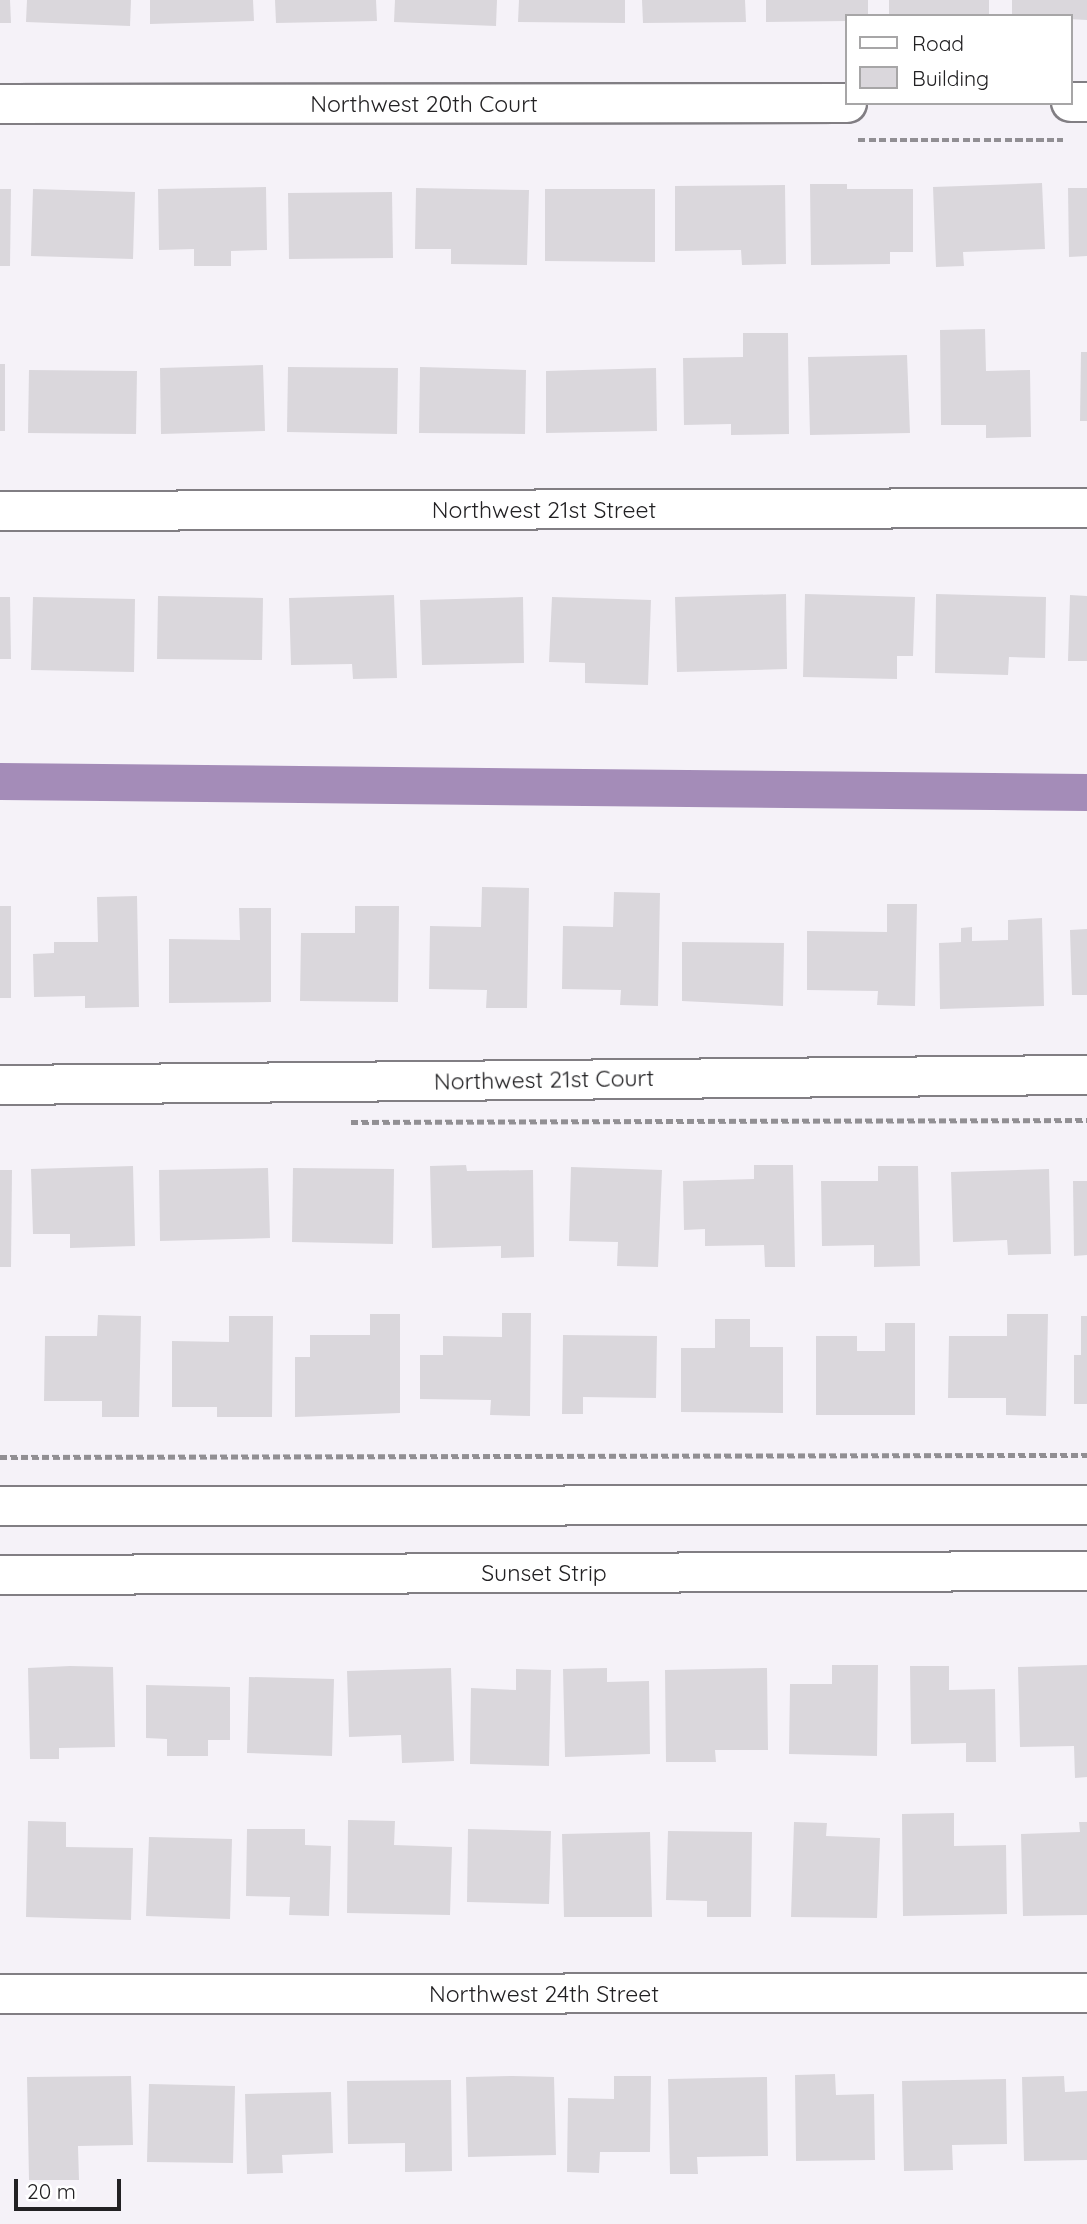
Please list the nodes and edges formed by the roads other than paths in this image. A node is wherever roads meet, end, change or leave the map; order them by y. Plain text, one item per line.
1 (846, 103) edge
2 (0, 104) edge
3 (1087, 508) edge
4 (0, 511) edge
5 (1087, 1075) edge
6 (0, 1084) edge
7 (1087, 1505) edge
8 (0, 1506) edge
9 (1087, 1571) edge
10 (0, 1575) edge
11 (1087, 1993) edge
12 (0, 1994) edge

1 - 2 street, Northwest 20th Court
3 - 4 street, Northwest 21st Street
5 - 6 street, Northwest 21st Court
7 - 8 street
9 - 10 street, Sunset Strip
11 - 12 street, Northwest 24th Street

